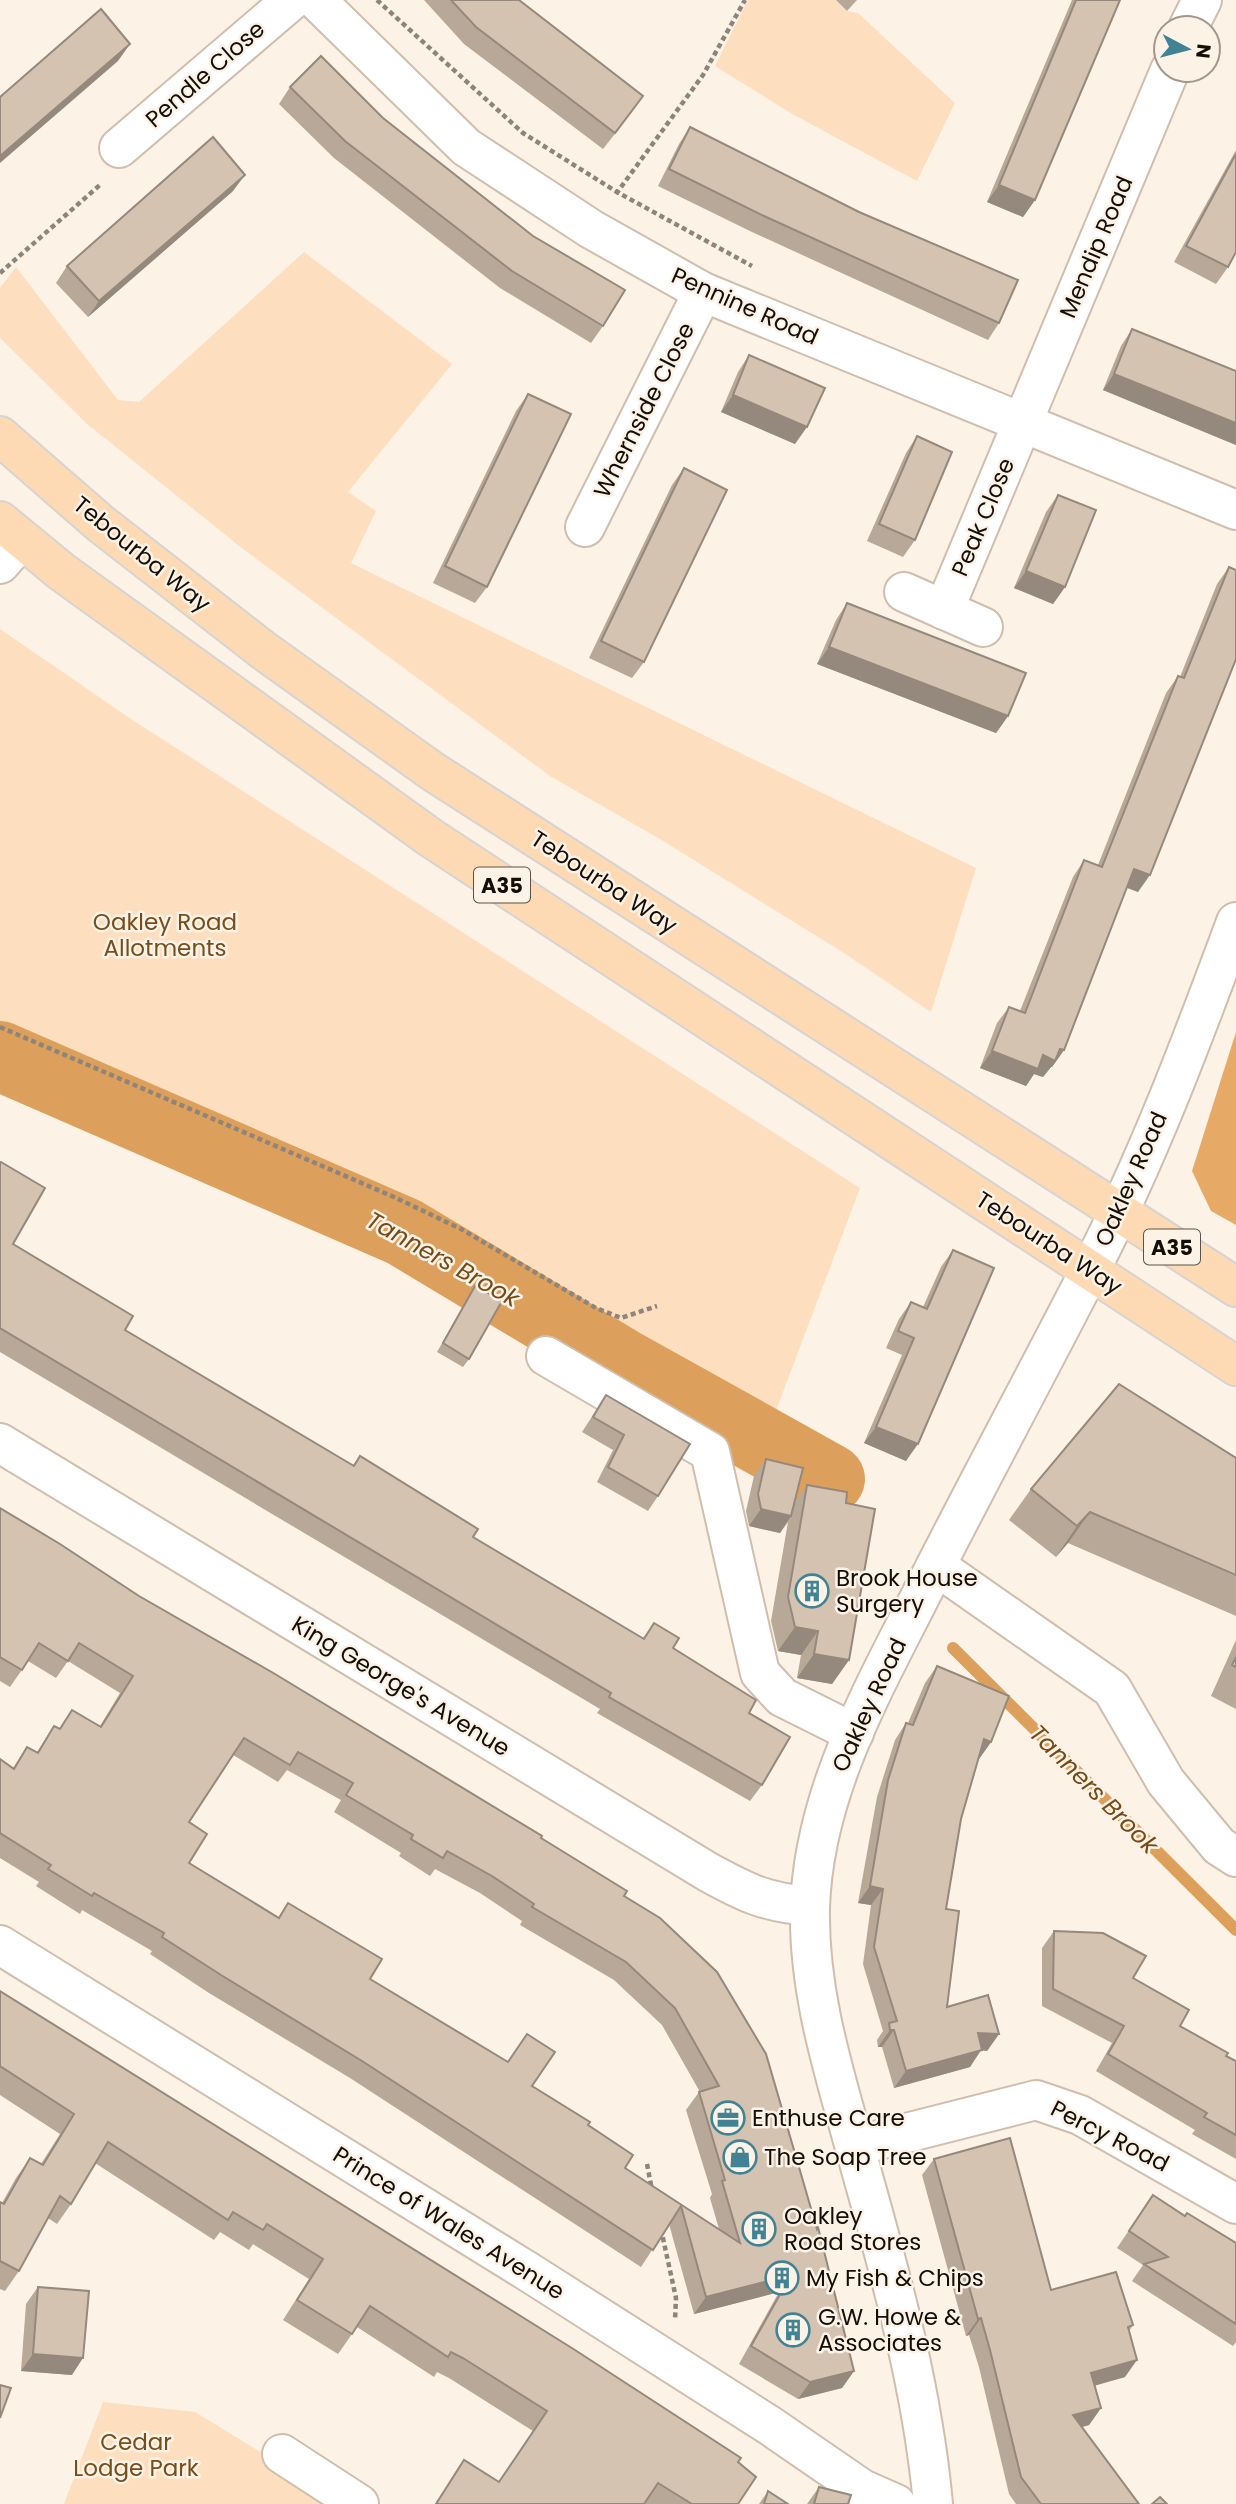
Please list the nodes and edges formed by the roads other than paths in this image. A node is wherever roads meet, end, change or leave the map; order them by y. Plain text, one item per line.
1 (292, 0) edge
2 (316, 0) edge
3 (1164, 84) edge
4 (119, 148) road end
5 (703, 292) junction
6 (1022, 423) junction
7 (0, 436) edge
8 (1236, 510) edge
9 (585, 527) dead end
10 (7, 542) edge
11 (904, 592) dead end
12 (944, 610) junction
13 (983, 627) dead end
14 (1236, 922) edge
15 (1118, 1212) junction
16 (1090, 1271) junction
17 (1236, 1287) edge
18 (546, 1356) dead end
19 (1236, 1366) edge
20 (0, 1443) edge
21 (936, 1566) junction
22 (854, 1733) junction
23 (1236, 1857) edge
24 (810, 1906) junction
25 (0, 1945) edge
26 (855, 2146) junction
27 (1236, 2204) edge
28 (282, 2454) dead end
29 (359, 2504) edge
30 (896, 2504) edge
31 (933, 2504) edge

1 - 4 street, Pendle Close
2 - 5 street, Pennine Road
3 - 6 street, Mendip Road
5 - 6 street, Pennine Road
5 - 9 street, Whernside Close
6 - 8 street, Pennine Road
6 - 12 street, Peak Close
7 - 15 main road, Tebourba Way / A35
10 - 16 main road, Tebourba Way / A35
11 - 12 street
12 - 13 street
14 - 15 street, Oakley Road
15 - 16 street, Oakley Road
15 - 17 main road, Tebourba Way / A35
16 - 19 main road, Tebourba Way / A35
16 - 21 street, Oakley Road
18 - 22 street
20 - 24 street, King George's Avenue
21 - 22 street, Oakley Road
21 - 23 street
22 - 24 street, Oakley Road
24 - 26 street, Oakley Road
25 - 30 street, Prince of Wales Avenue
26 - 27 street, Percy Road
26 - 31 street, Oakley Road
28 - 29 street

